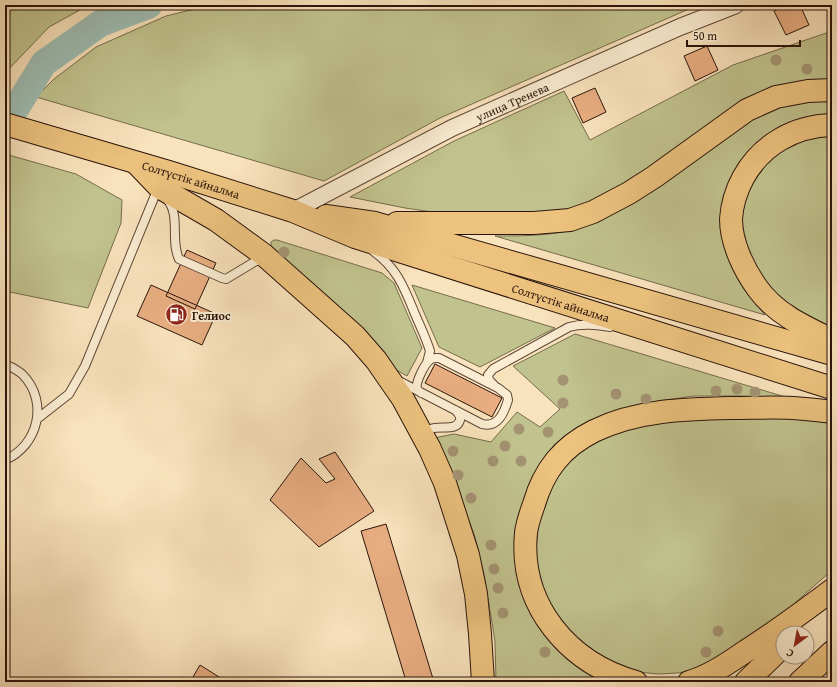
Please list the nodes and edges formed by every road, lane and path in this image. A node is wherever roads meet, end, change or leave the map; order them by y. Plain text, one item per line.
1 (736, 5) edge
2 (832, 90) edge
3 (5, 124) edge
4 (832, 125) edge
5 (164, 179) junction
6 (293, 210) junction
7 (375, 223) junction
8 (355, 237) junction
9 (276, 265) junction
10 (672, 337) junction
11 (832, 340) edge
12 (832, 354) edge
13 (376, 360) junction
14 (427, 363) junction
15 (5, 364) edge
16 (498, 388) junction
17 (832, 388) edge
18 (421, 393) junction
19 (452, 408) junction
20 (832, 412) edge
21 (37, 419) junction
22 (427, 442) junction
23 (5, 460) edge
24 (832, 590) edge
25 (832, 599) edge
26 (805, 625) edge
27 (832, 652) edge
28 (775, 654) edge
29 (483, 682) edge
30 (636, 682) edge
31 (689, 682) edge
32 (746, 682) edge
33 (800, 682) edge

1 - 6 street, улица Тренева
2 - 7 main road
3 - 5 main road, Солтүстік айналма
4 - 11 main road
5 - 6 main road, Солтүстік айналма
5 - 9 main road
5 - 9 lane
5 - 21 lane
6 - 7 main road, Солтүстік айналма
6 - 8 main road, Солтүстік айналма
7 - 12 main road, Солтүстік айналма
8 - 10 main road, Солтүстік айналма
8 - 14 lane
9 - 13 main road
10 - 16 lane
10 - 17 main road, Солтүстік айналма
13 - 18 lane
13 - 22 main road
14 - 16 lane
14 - 18 lane
15 - 21 lane
16 - 19 lane
18 - 19 lane
19 - 22 lane
20 - 30 main road
21 - 23 lane
22 - 29 main road
24 - 31 main road
25 - 26 main road
27 - 33 main road
28 - 32 main road

